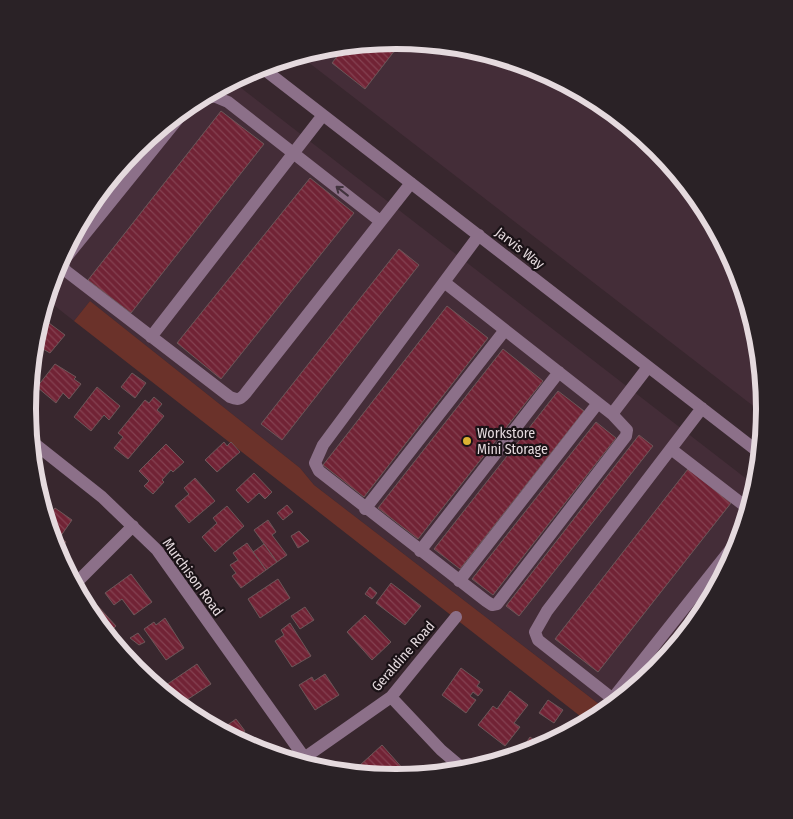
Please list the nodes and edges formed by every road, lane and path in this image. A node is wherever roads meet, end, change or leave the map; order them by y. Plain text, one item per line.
1 (269, 73) edge
2 (217, 97) edge
3 (323, 115) junction
4 (162, 137) edge
5 (293, 153) junction
6 (410, 183) junction
7 (92, 218) edge
8 (380, 221) junction
9 (479, 235) junction
10 (65, 269) edge
11 (444, 282) junction
12 (506, 330) junction
13 (151, 337) junction
14 (648, 367) junction
15 (558, 372) junction
16 (598, 403) junction
17 (702, 408) junction
18 (612, 414) junction
19 (38, 446) edge
20 (671, 449) junction
21 (755, 449) edge
22 (743, 505) edge
23 (365, 509) junction
24 (133, 526) junction
25 (420, 551) junction
26 (725, 557) edge
27 (79, 580) edge
28 (459, 581) junction
29 (456, 617) dead end
30 (624, 688) edge
31 (391, 697) junction
32 (612, 698) edge
33 (297, 755) edge
34 (304, 757) edge
35 (458, 765) edge

1 - 3 street, Jarvis Way
2 - 5 street
3 - 5 street
3 - 6 street, Jarvis Way
4 - 7 street
8 -> 5 street
5 - 13 street
6 - 8 street
6 - 9 street, Jarvis Way
8 - 13 street
9 - 11 street
9 - 14 street, Jarvis Way
10 - 13 street
11 - 12 street
11 - 23 street
12 - 15 street
12 - 23 street
14 - 17 street, Jarvis Way
14 - 18 street
15 - 16 street
15 - 25 street
16 - 18 street
16 - 28 street
17 - 20 street
17 - 21 street, Jarvis Way
18 - 28 street
19 - 24 street, Murchison Road
20 - 22 street
20 - 32 street
23 - 25 street
24 - 27 street
24 - 33 street, Murchison Road
25 - 28 street
26 - 30 street
29 - 31 street, Geraldine Road
31 - 34 street, Geraldine Road
31 - 35 street

